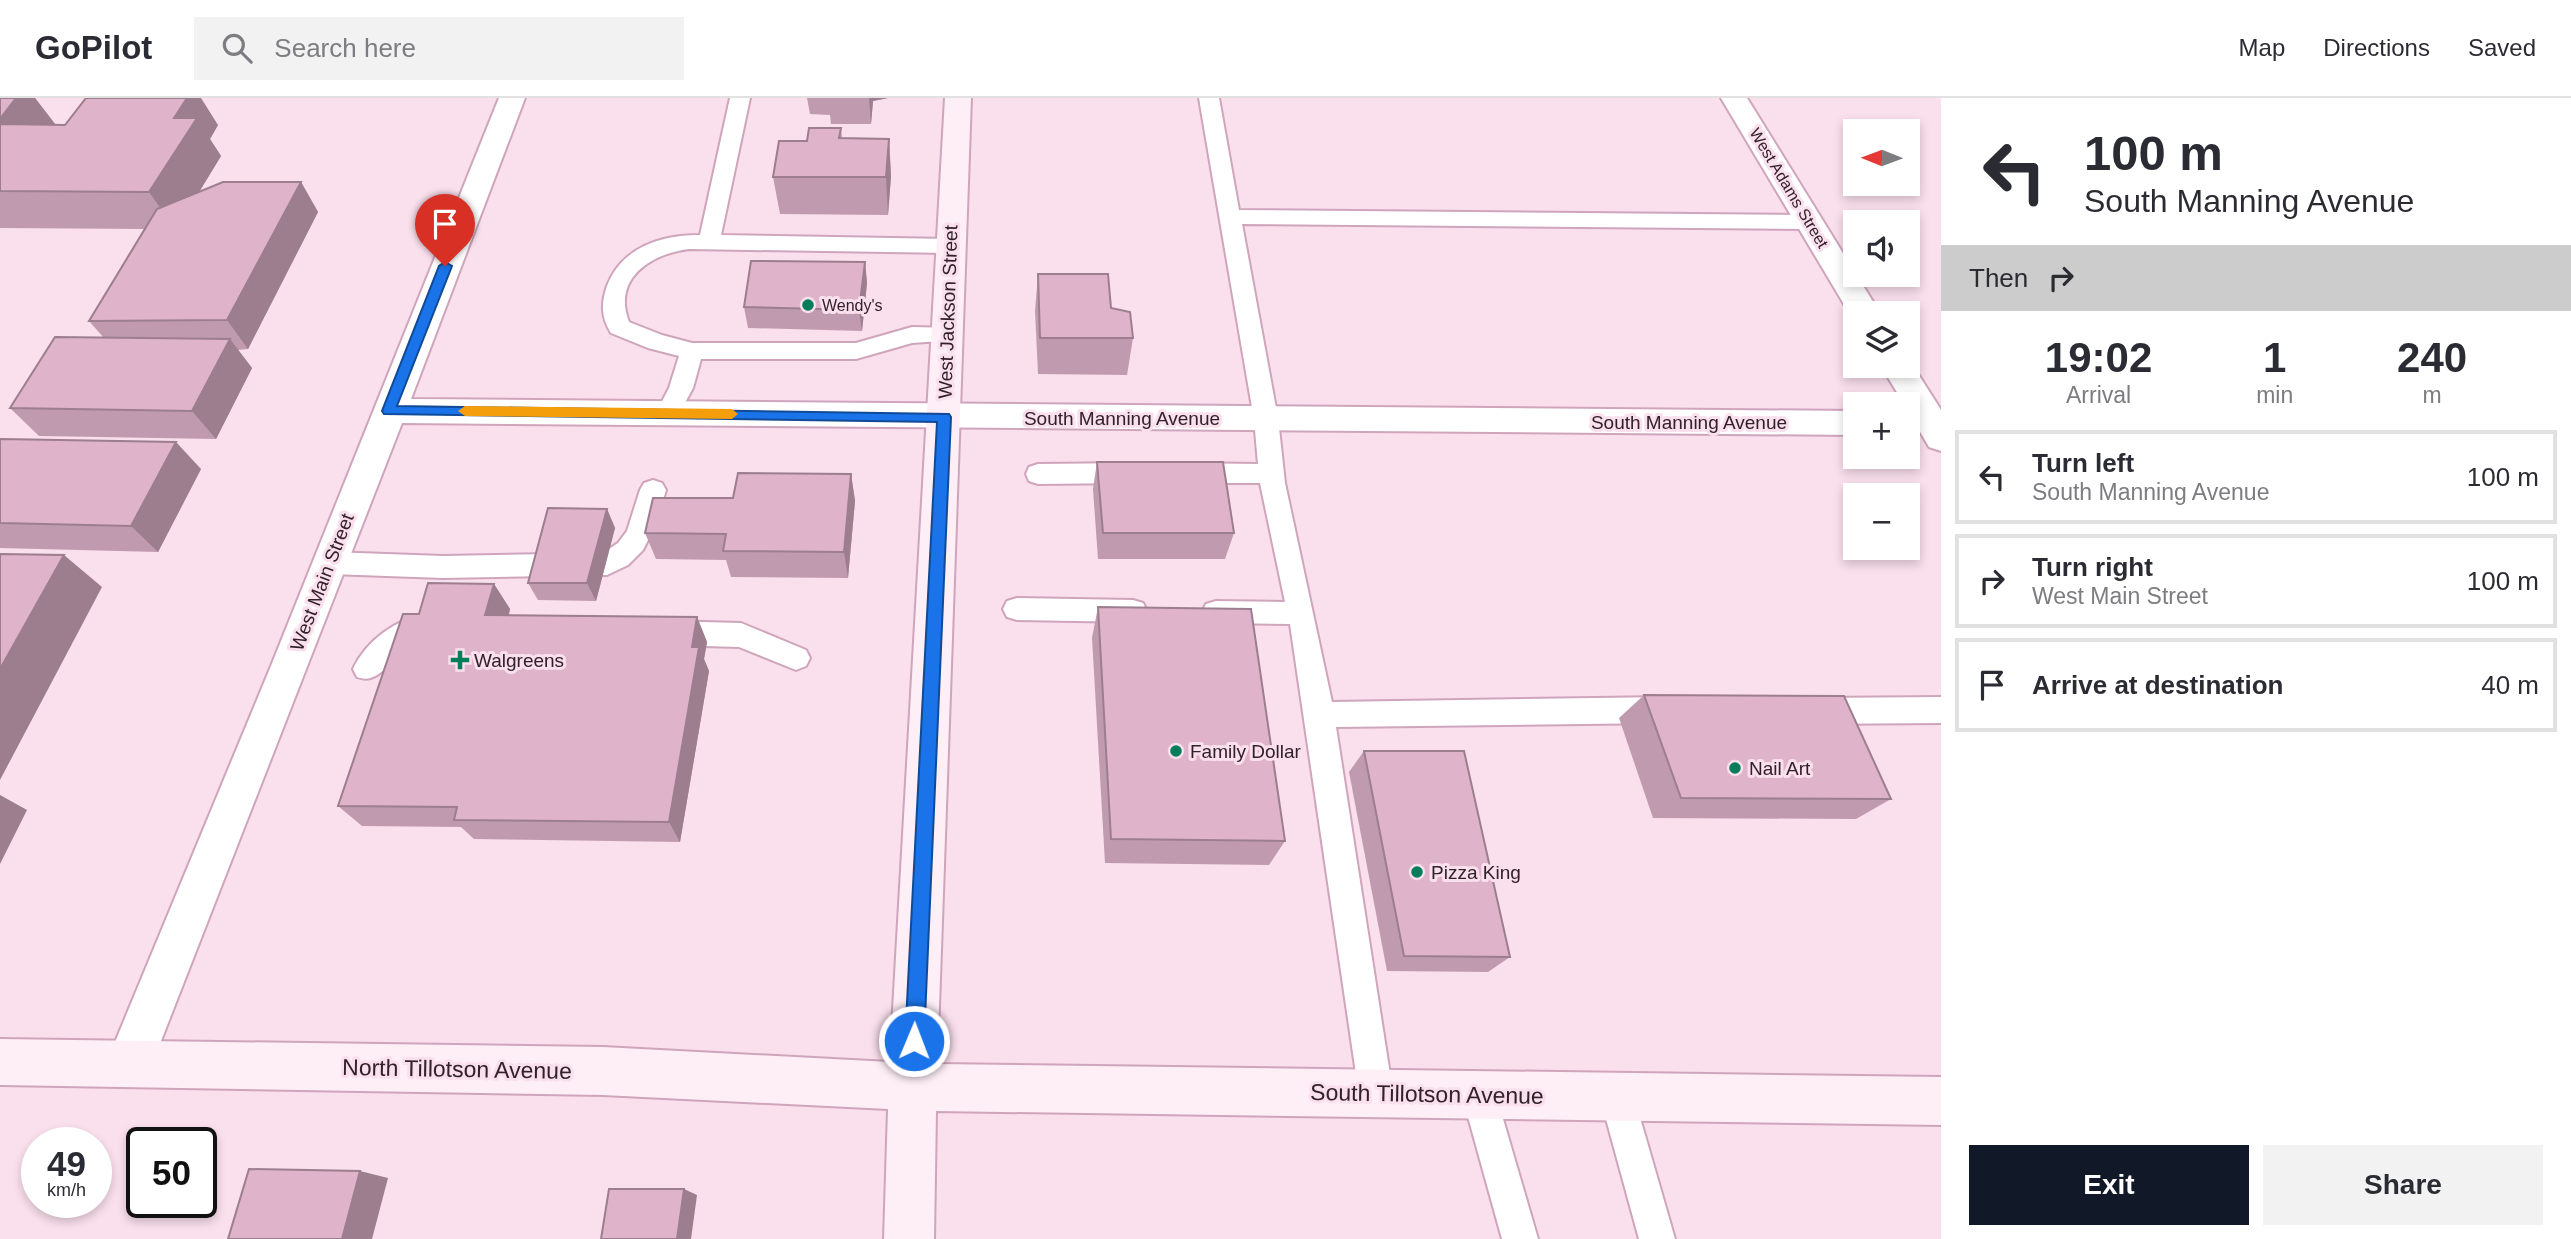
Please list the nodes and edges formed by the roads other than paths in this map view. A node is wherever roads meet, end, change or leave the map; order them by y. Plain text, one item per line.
1 (512, 98) edge
2 (740, 98) edge
3 (958, 98) edge
4 (1209, 98) edge
5 (1734, 98) edge
6 (1232, 217) junction
7 (1810, 222) junction
8 (709, 243) junction
9 (950, 246) junction
10 (1858, 301) edge
11 (947, 334) junction
12 (692, 351) junction
13 (1904, 378) edge
14 (388, 411) junction
15 (668, 413) junction
16 (944, 417) junction
17 (1266, 419) junction
18 (1843, 424) edge
19 (1931, 428) edge
20 (1038, 474) dead end
21 (1270, 474) junction
22 (653, 490) dead end
23 (330, 563) junction
24 (1017, 609) dead end
25 (1152, 611) edge
26 (1193, 611) edge
27 (1301, 613) junction
28 (459, 627) edge
29 (635, 632) edge
30 (796, 658) dead end
31 (367, 669) dead end
32 (1689, 710) edge
33 (1941, 710) edge
34 (1782, 711) edge
35 (1318, 715) junction
36 (0, 1062) edge
37 (129, 1064) junction
38 (913, 1087) junction
39 (1376, 1094) junction
40 (1479, 1095) junction
41 (1617, 1097) junction
42 (1941, 1101) edge
43 (909, 1239) edge
44 (1520, 1239) edge
45 (1657, 1239) edge

1 - 14 street, West Main Street
2 - 8 lane
3 - 9 main road, West Jackson Street
4 - 6 lane
5 - 7 street, West Adams Street
6 - 7 lane
6 - 17 lane
7 - 10 street, West Adams Street
8 - 9 lane
8 - 12 lane
9 - 11 main road, West Jackson Street
11 - 12 lane
11 - 16 main road, West Jackson Street
12 - 15 lane
13 - 19 street
14 - 15 street, South Manning Avenue
14 - 23 street, West Main Street
15 - 16 street, South Manning Avenue
16 - 17 street, South Manning Avenue
16 - 38 main road, West Jackson Street
17 - 18 street, South Manning Avenue
17 - 21 lane
20 - 21 lane
21 - 27 lane
22 - 23 lane
23 - 37 street, West Main Street
24 - 25 lane
26 - 27 lane
27 - 35 lane
28 - 31 lane
29 - 30 lane
32 - 35 lane
33 - 34 lane
35 - 39 lane
36 - 37 main road, North Tillotson Avenue
37 - 38 main road, North Tillotson Avenue
38 - 39 main road, South Tillotson Avenue
38 - 43 main road, West Jackson Street
39 - 40 main road, South Tillotson Avenue
40 - 41 main road, South Tillotson Avenue
40 - 44 lane
41 - 42 main road, South Tillotson Avenue
41 - 45 lane

